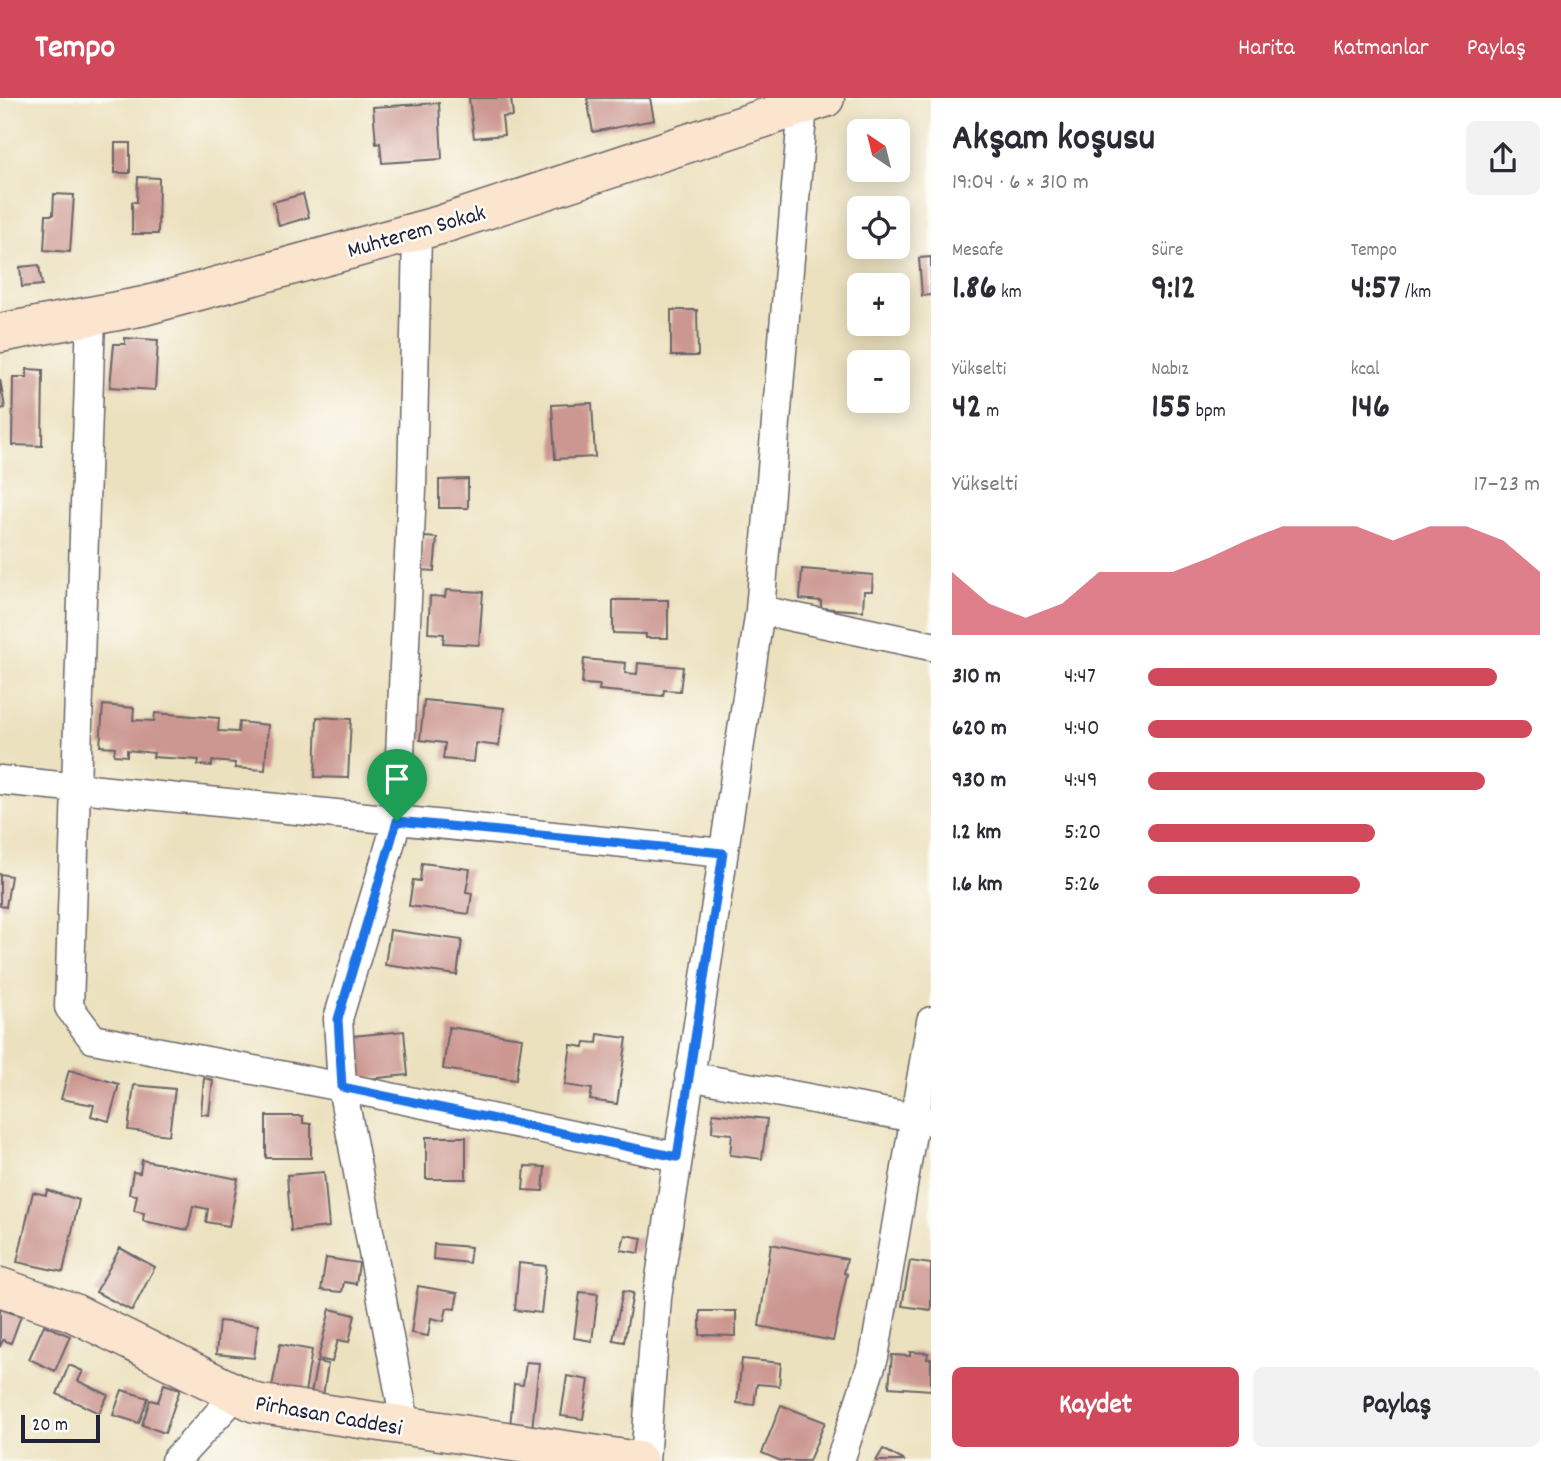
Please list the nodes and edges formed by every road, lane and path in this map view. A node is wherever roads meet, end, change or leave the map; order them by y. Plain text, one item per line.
1 (814, 102) edge
2 (417, 232) junction
3 (91, 316) junction
4 (0, 333) edge
5 (760, 610) junction
6 (931, 646) edge
7 (0, 780) edge
8 (75, 790) junction
9 (397, 821) junction
10 (723, 853) junction
11 (931, 1021) edge
12 (689, 1076) junction
13 (342, 1087) junction
14 (924, 1119) edge
15 (677, 1157) junction
16 (0, 1287) edge
17 (237, 1394) junction
18 (406, 1428) junction
19 (175, 1461) edge
20 (638, 1461) edge
21 (645, 1461) edge
22 (840, 1461) edge

1 - 2 street, Muhterem Sokak
1 - 5 street
2 - 3 street, Muhterem Sokak
2 - 9 street
3 - 4 street, Muhterem Sokak
3 - 8 street
5 - 6 street
5 - 10 street
7 - 8 street
8 - 9 street
8 - 13 street
9 - 10 street
9 - 13 street
10 - 12 street
11 - 14 street
12 - 14 street
12 - 15 street
13 - 15 street
13 - 18 street
14 - 22 street
15 - 21 street
16 - 17 street, Pirhasan Caddesi
17 - 18 street, Pirhasan Caddesi
17 - 19 street
18 - 20 street, Pirhasan Caddesi

